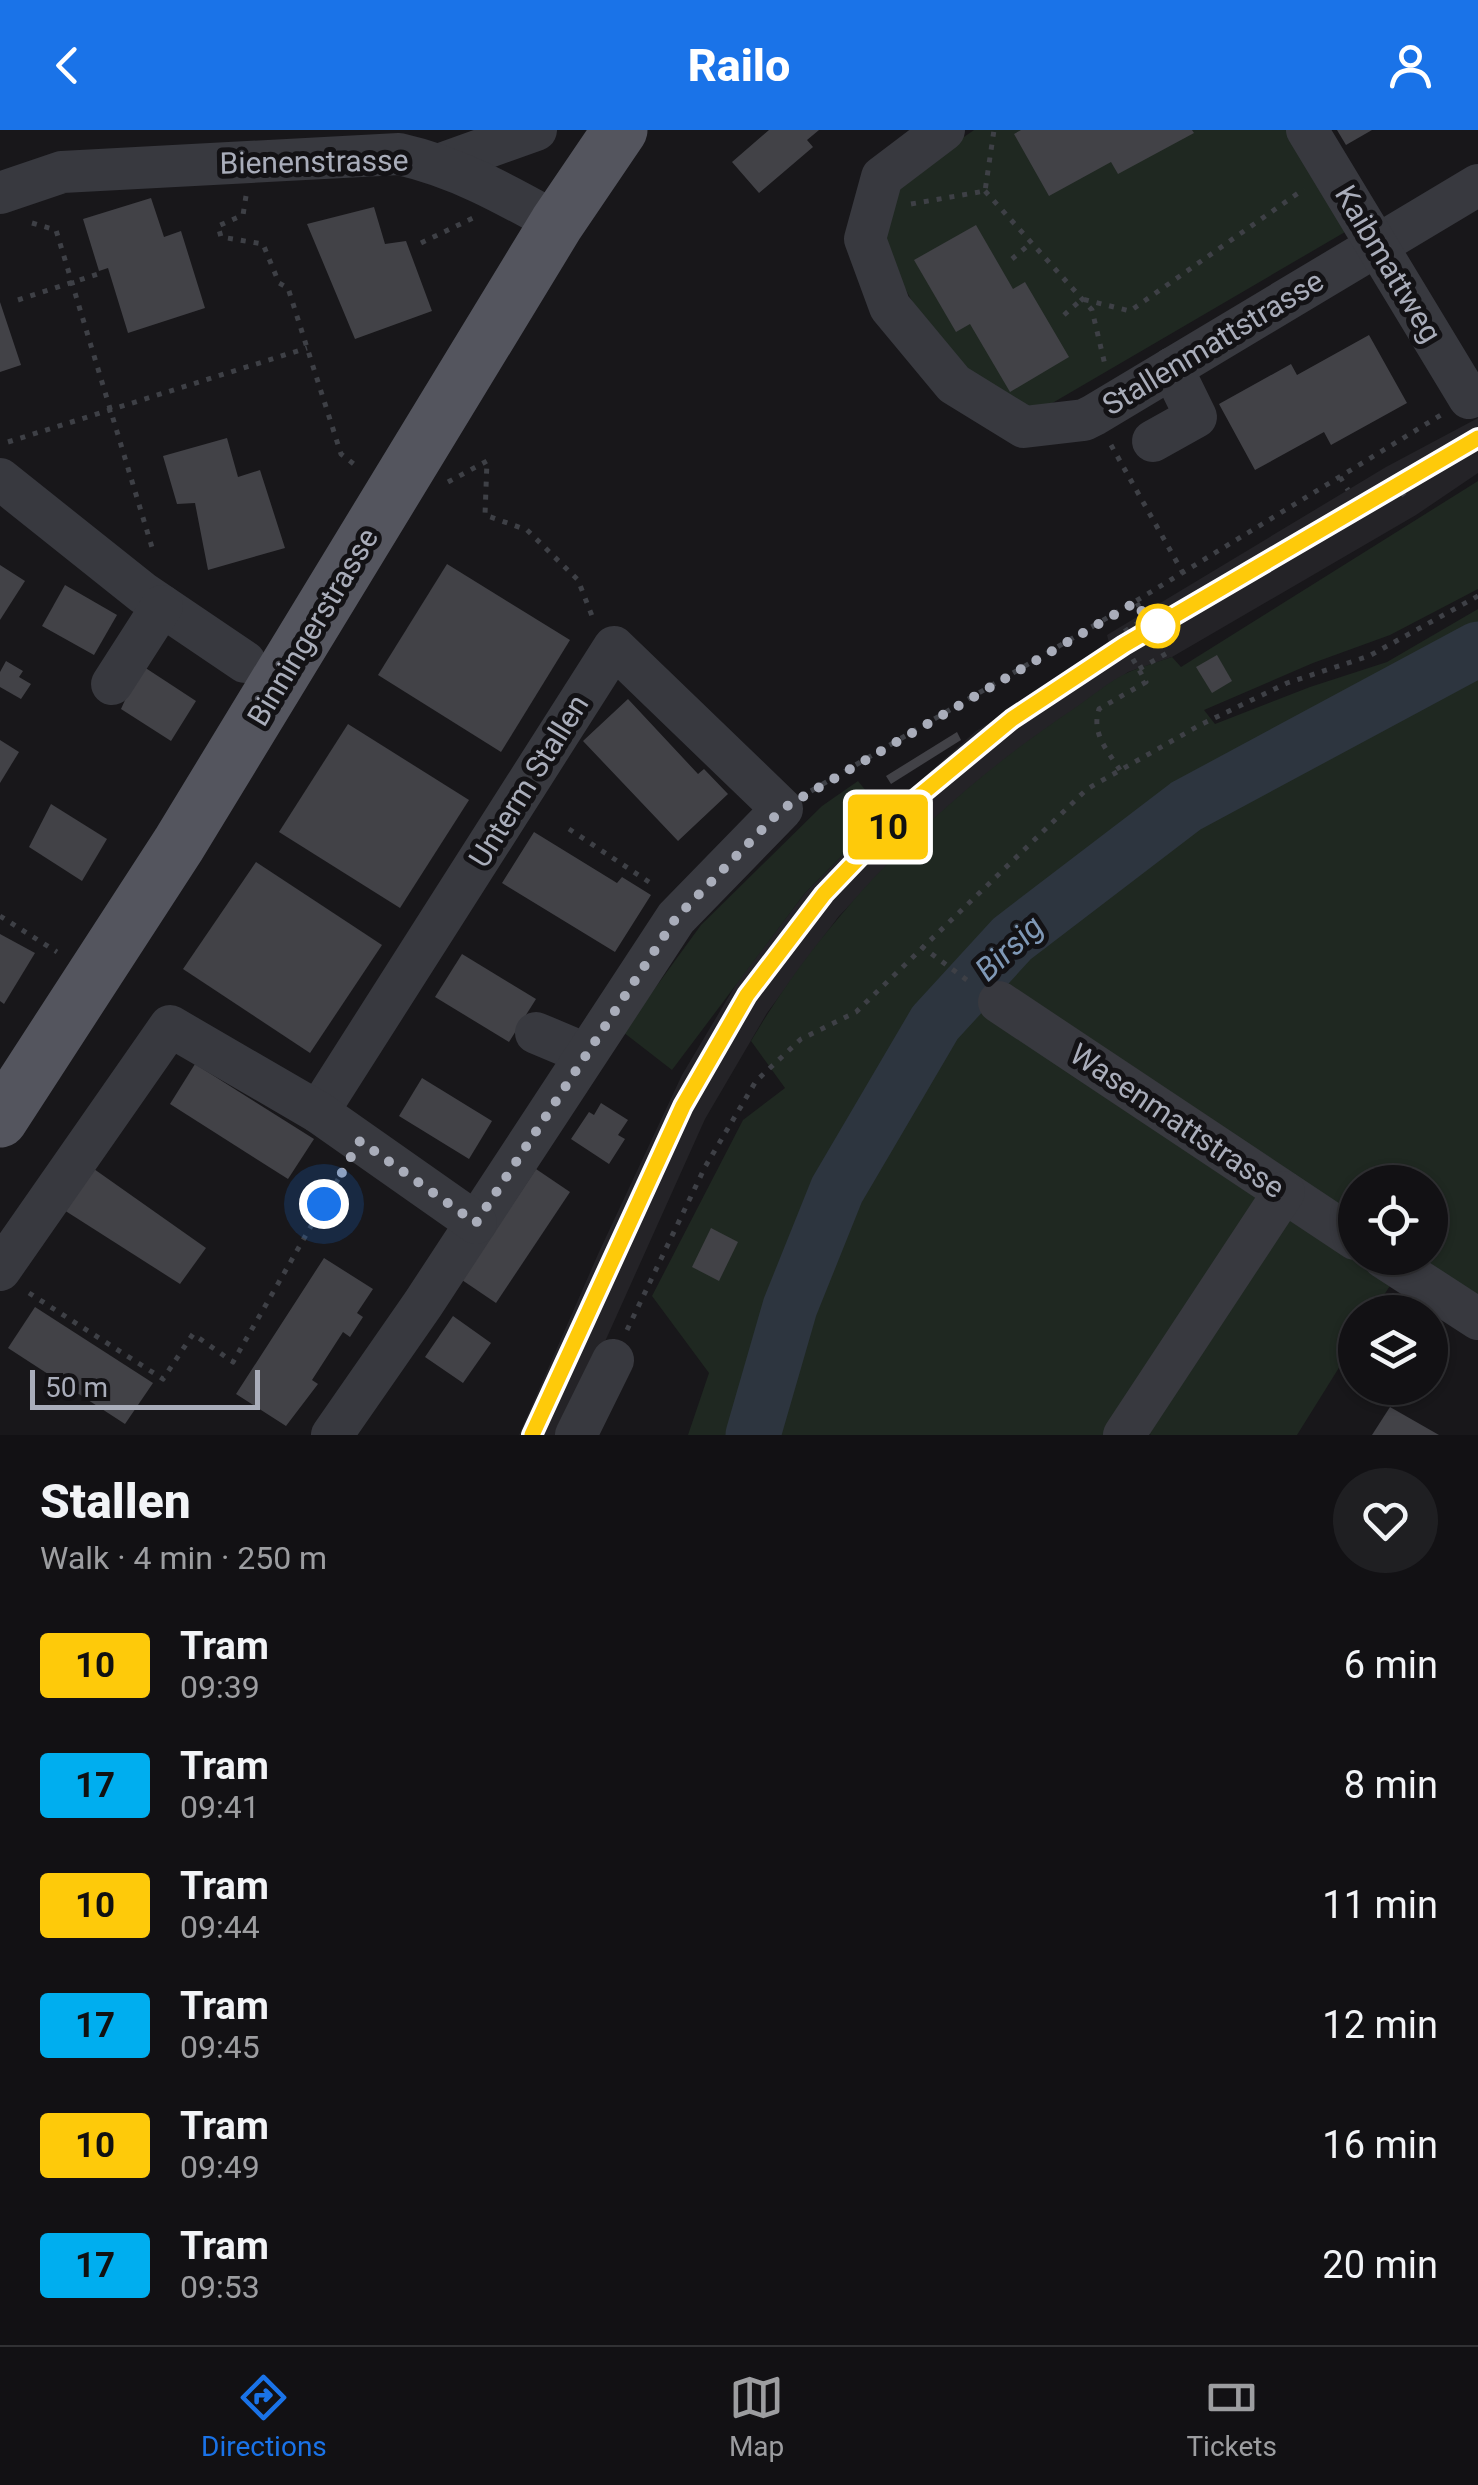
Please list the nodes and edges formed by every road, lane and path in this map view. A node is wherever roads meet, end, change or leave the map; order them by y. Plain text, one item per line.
1 (536, 130) edge
2 (620, 130) edge
3 (944, 130) edge
4 (994, 130) edge
5 (1307, 130) edge
6 (254, 162) junction
7 (442, 164) junction
8 (1331, 170) junction
9 (1478, 185) edge
10 (984, 191) junction
11 (9, 206) edge
12 (872, 210) junction
13 (535, 211) junction
14 (421, 243) dead end
15 (1031, 243) junction
16 (1377, 244) junction
17 (1012, 259) dead end
18 (98, 274) dead end
19 (72, 283) junction
20 (1082, 299) junction
21 (18, 300) dead end
22 (1064, 315) dead end
23 (307, 348) junction
24 (1172, 368) junction
25 (1469, 398) joint
26 (1104, 409) junction
27 (110, 410) junction
28 (1153, 441) dead end
29 (0, 444) edge
30 (404, 477) junction
31 (1340, 477) junction
32 (0, 479) edge
33 (1394, 481) dead end
34 (1348, 490) dead end
35 (1408, 501) dead end
36 (1183, 573) junction
37 (1478, 596) edge
38 (1136, 602) junction
39 (166, 609) junction
40 (594, 622) dead end
41 (1169, 652) dead end
42 (246, 662) dead end
43 (1139, 669) junction
44 (112, 684) dead end
45 (1120, 770) junction
46 (782, 809) junction
47 (569, 829) dead end
48 (687, 907) junction
49 (0, 916) edge
50 (921, 946) junction
51 (937, 960) dead end
52 (94, 974) junction
53 (998, 1002) dead end
54 (536, 1033) dead end
55 (586, 1054) junction
56 (318, 1112) junction
57 (0, 1120) edge
58 (360, 1141) junction
59 (1284, 1192) junction
60 (476, 1223) junction
61 (1338, 1228) edge
62 (1410, 1275) edge
63 (8, 1277) edge
64 (1478, 1319) edge
65 (612, 1360) joint
66 (332, 1435) edge
67 (576, 1435) edge
68 (1124, 1435) edge

1 - 7 street
2 - 13 main road, Binningerstrasse
3 - 12 street, Stallenmattstrasse
4 - 10 path
5 - 8 street, Kaibmattweg
6 - 7 street, Bienenstrasse
6 - 11 street, Bienenstrasse
6 - 23 path
7 - 13 street, Bienenstrasse
8 - 16 street, Kaibmattweg
8 - 20 path
9 - 16 street, Stallenmattstrasse
10 - 12 path
10 - 15 path
11 - 19 path
12 - 26 street, Stallenmattstrasse
13 - 14 path
13 - 30 main road, Binningerstrasse
15 - 17 path
15 - 20 path
16 - 24 street, Stallenmattstrasse
16 - 25 street, Kaibmattweg
18 - 19 path
19 - 21 path
19 - 27 path
20 - 22 path
20 - 26 path
23 - 27 path
23 - 30 path
24 - 26 street, Stallenmattstrasse
24 - 28 street
25 - 31 path
26 - 36 path
27 - 29 path
27 - 39 path
30 - 40 path
30 - 52 main road, Binningerstrasse
31 - 34 path
31 - 36 path
32 - 39 street
33 - 35 path
36 - 38 path
37 - 45 path
38 - 43 path
38 - 46 path
39 - 42 street
39 - 44 street
41 - 43 path
43 - 45 path
45 - 50 path
46 - 48 street
46 - 56 street, Unterm Stallen
47 - 48 path
48 - 55 street
49 - 52 path
50 - 51 path
50 - 65 path
52 - 57 main road, Binningerstrasse
53 - 59 street, Wasenmattstrasse
54 - 55 street
55 - 60 street
56 - 58 street
56 - 63 street
58 - 60 street
58 - 63 path
59 - 61 street, Wasenmattstrasse
59 - 68 street
60 - 66 street
62 - 64 street
65 - 67 street

